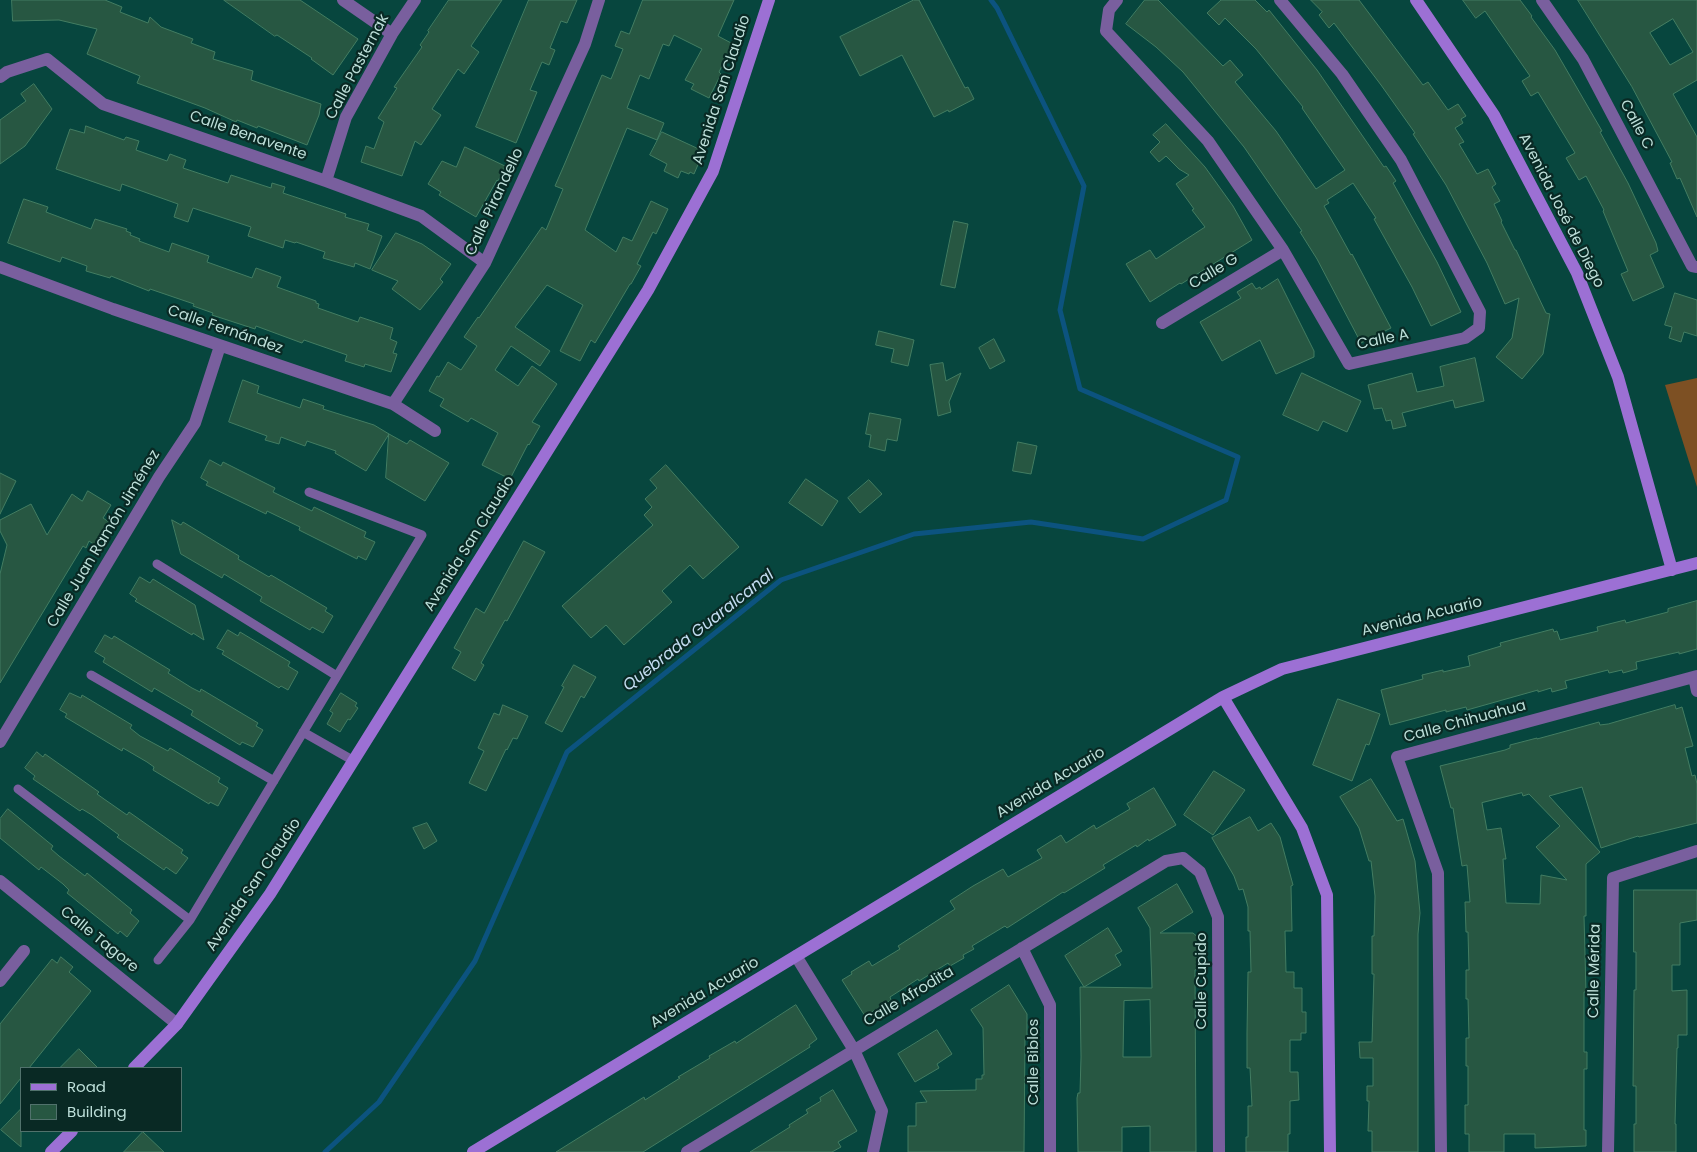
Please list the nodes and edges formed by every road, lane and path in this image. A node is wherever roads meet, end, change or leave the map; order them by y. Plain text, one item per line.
1 (343, 0) edge
2 (415, 0) edge
3 (599, 0) edge
4 (769, 0) edge
5 (1117, 0) edge
6 (1280, 0) edge
7 (1416, 0) edge
8 (1542, 0) edge
9 (392, 34) junction
10 (0, 77) edge
11 (326, 180) junction
12 (1283, 250) junction
13 (485, 263) junction
14 (1697, 267) edge
15 (0, 268) edge
16 (1162, 323) dead end
17 (220, 346) junction
18 (393, 404) junction
19 (435, 431) dead end
20 (308, 492) dead end
21 (1697, 563) edge
22 (157, 564) dead end
23 (1672, 570) junction
24 (90, 675) dead end
25 (337, 676) junction
26 (1695, 677) edge
27 (1697, 691) edge
28 (1222, 697) junction
29 (303, 732) junction
30 (0, 742) edge
31 (354, 761) junction
32 (274, 781) junction
33 (18, 789) dead end
34 (1697, 851) edge
35 (1149, 872) joint
36 (0, 881) edge
37 (190, 920) junction
38 (1022, 948) junction
39 (24, 951) dead end
40 (796, 956) junction
41 (158, 960) dead end
42 (0, 981) edge
43 (178, 1024) junction
44 (854, 1050) junction
45 (135, 1067) edge
46 (71, 1132) edge
47 (51, 1152) edge
48 (474, 1152) edge
49 (687, 1152) edge
50 (873, 1152) edge
51 (1050, 1152) edge
52 (1219, 1152) edge
53 (1330, 1152) edge
54 (1441, 1152) edge
55 (1608, 1152) edge

1 - 9 street
2 - 9 street, Calle Pasternak
3 - 13 street, Calle Pirandello
4 - 31 street, Avenida San Claudio
5 - 12 street, Calle A
6 - 12 street, Calle A
7 - 23 street, Avenida José de Diego
8 - 14 street, Calle C
9 - 11 street, Calle Pasternak
10 - 11 street, Calle Benavente
11 - 13 street, Calle Benavente
12 - 16 street, Calle G
13 - 18 street, Calle Pirandello
15 - 17 street, Calle Fernández
17 - 18 street, Calle Fernández
17 - 30 street, Calle Juan Ramón Jiménez
18 - 19 street, Calle Fernández
20 - 25 lane
21 - 23 street, Avenida Acuario
22 - 25 lane
23 - 28 street, Avenida Acuario
24 - 32 lane
25 - 29 lane
26 - 27 street
26 - 54 street, Calle Chihuahua
28 - 40 street, Avenida Acuario
28 - 53 street
29 - 31 lane
29 - 32 lane
31 - 43 street, Avenida San Claudio
32 - 37 lane
33 - 37 lane
34 - 55 street, Calle Mérida
35 - 38 street, Calle Afrodita
35 - 52 street, Calle Cupido
36 - 43 street, Calle Tagore
37 - 41 lane
38 - 44 street, Calle Afrodita
38 - 51 street, Calle Biblos
39 - 42 street
40 - 44 street
40 - 48 street, Avenida Acuario
43 - 45 street, Avenida San Claudio
44 - 49 street, Calle Afrodita
44 - 50 street
46 - 47 street

